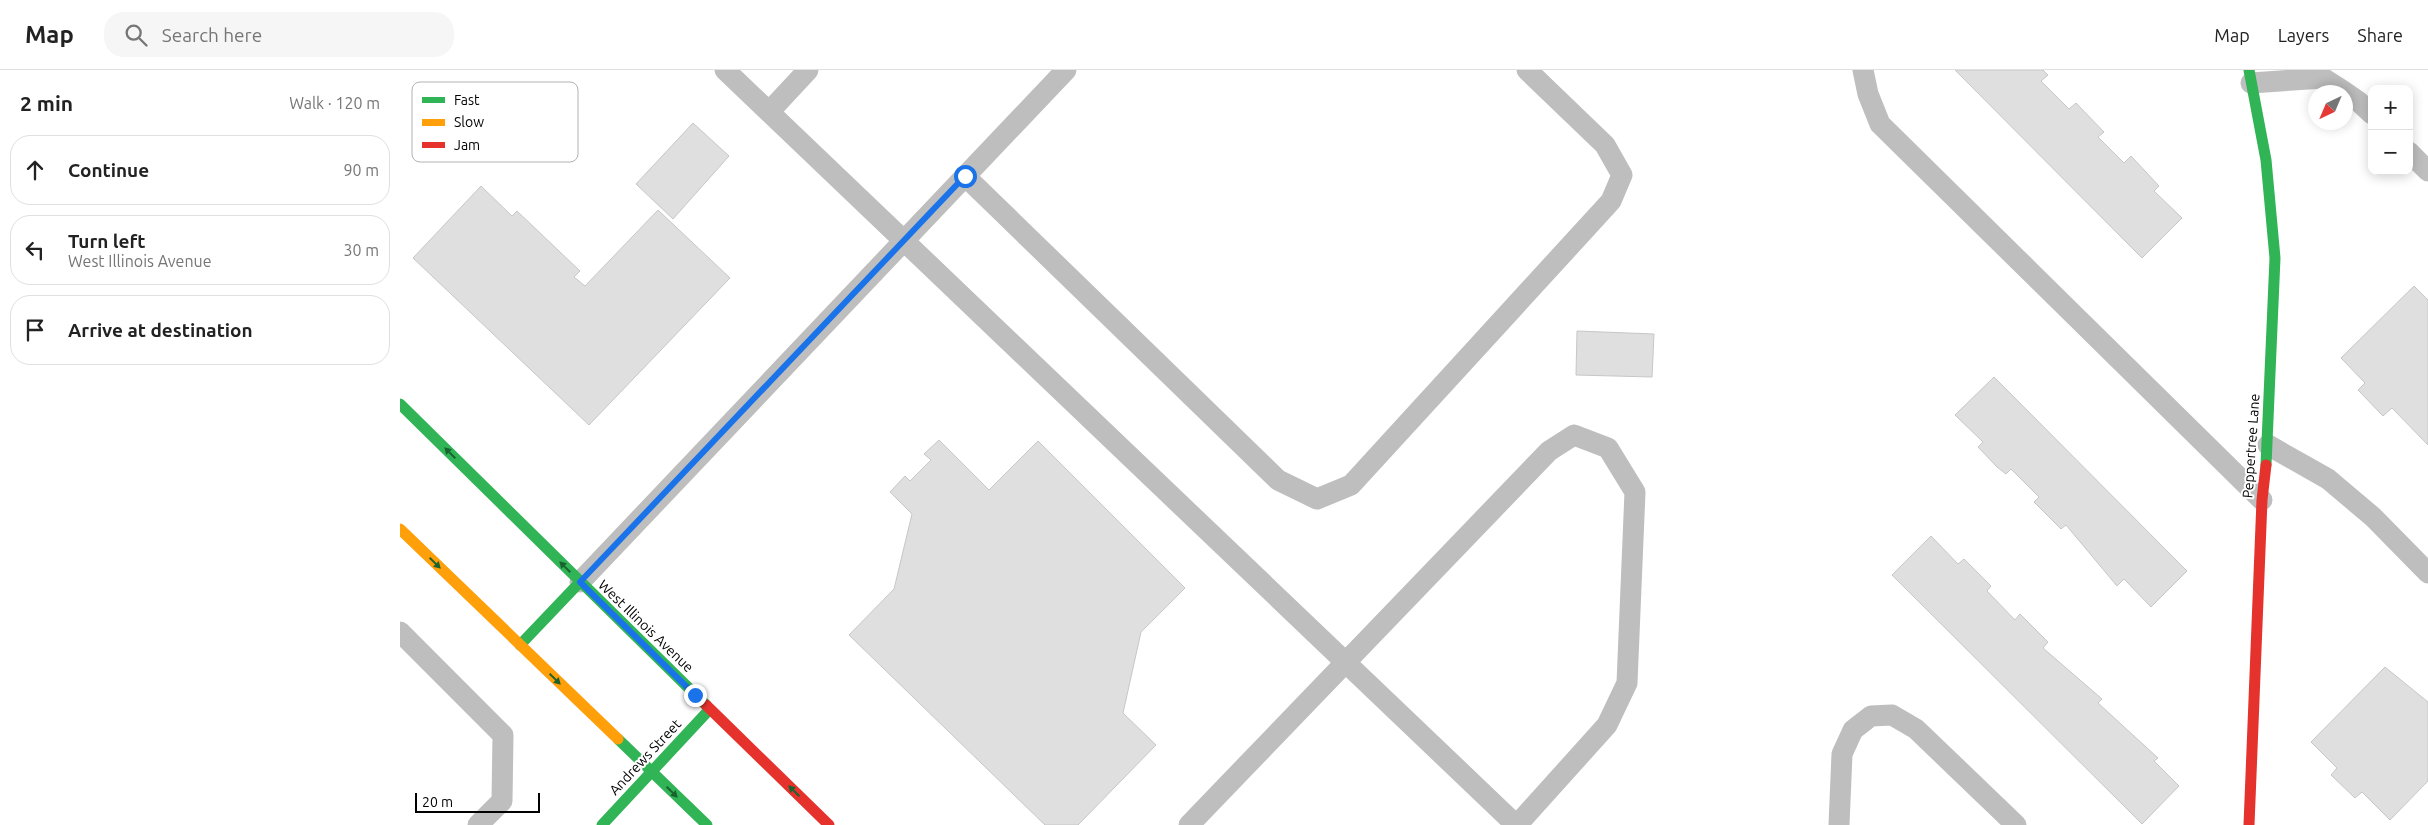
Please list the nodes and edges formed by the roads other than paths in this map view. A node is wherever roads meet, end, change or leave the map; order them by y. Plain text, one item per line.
1 (725, 70) edge
2 (808, 70) edge
3 (1066, 70) edge
4 (1527, 70) edge
5 (1863, 70) edge
6 (2250, 76) edge
7 (2334, 85) edge
8 (2353, 98) edge
9 (2368, 110) edge
10 (769, 112) junction
11 (2413, 156) edge
12 (2428, 171) edge
13 (965, 176) junction
14 (905, 240) junction
15 (400, 404) edge
16 (2268, 445) junction
17 (2262, 500) junction
18 (400, 529) edge
19 (2428, 573) edge
20 (580, 582) junction
21 (400, 632) edge
22 (520, 645) junction
23 (1346, 661) junction
24 (709, 710) junction
25 (652, 772) junction
26 (478, 825) edge
27 (602, 825) edge
28 (707, 825) edge
29 (829, 825) edge
30 (1189, 825) edge
31 (1517, 825) edge
32 (1839, 825) edge
33 (2016, 825) edge
34 (2249, 825) edge

1 - 10 lane
2 - 10 lane
3 - 13 lane
4 - 13 lane
5 - 17 lane
6 - 7 lane
6 - 16 main road, Peppertree Lane
8 - 9 lane
10 - 14 lane
11 - 12 lane
13 - 14 lane
14 - 20 lane
14 - 23 lane
20 -> 15 main road, West Illinois Avenue
16 - 17 main road, Peppertree Lane
16 - 19 lane
17 - 34 main road, Peppertree Lane
18 -> 22 main road
20 - 22 main road
20 - 24 main road, West Illinois Avenue
21 - 26 lane
22 -> 25 main road
23 - 30 lane
23 - 31 lane
23 - 31 lane
24 - 25 main road, Andrews Street
29 -> 24 main road, West Illinois Avenue
25 - 27 main road, Andrews Street
25 -> 28 main road
32 - 33 lane

